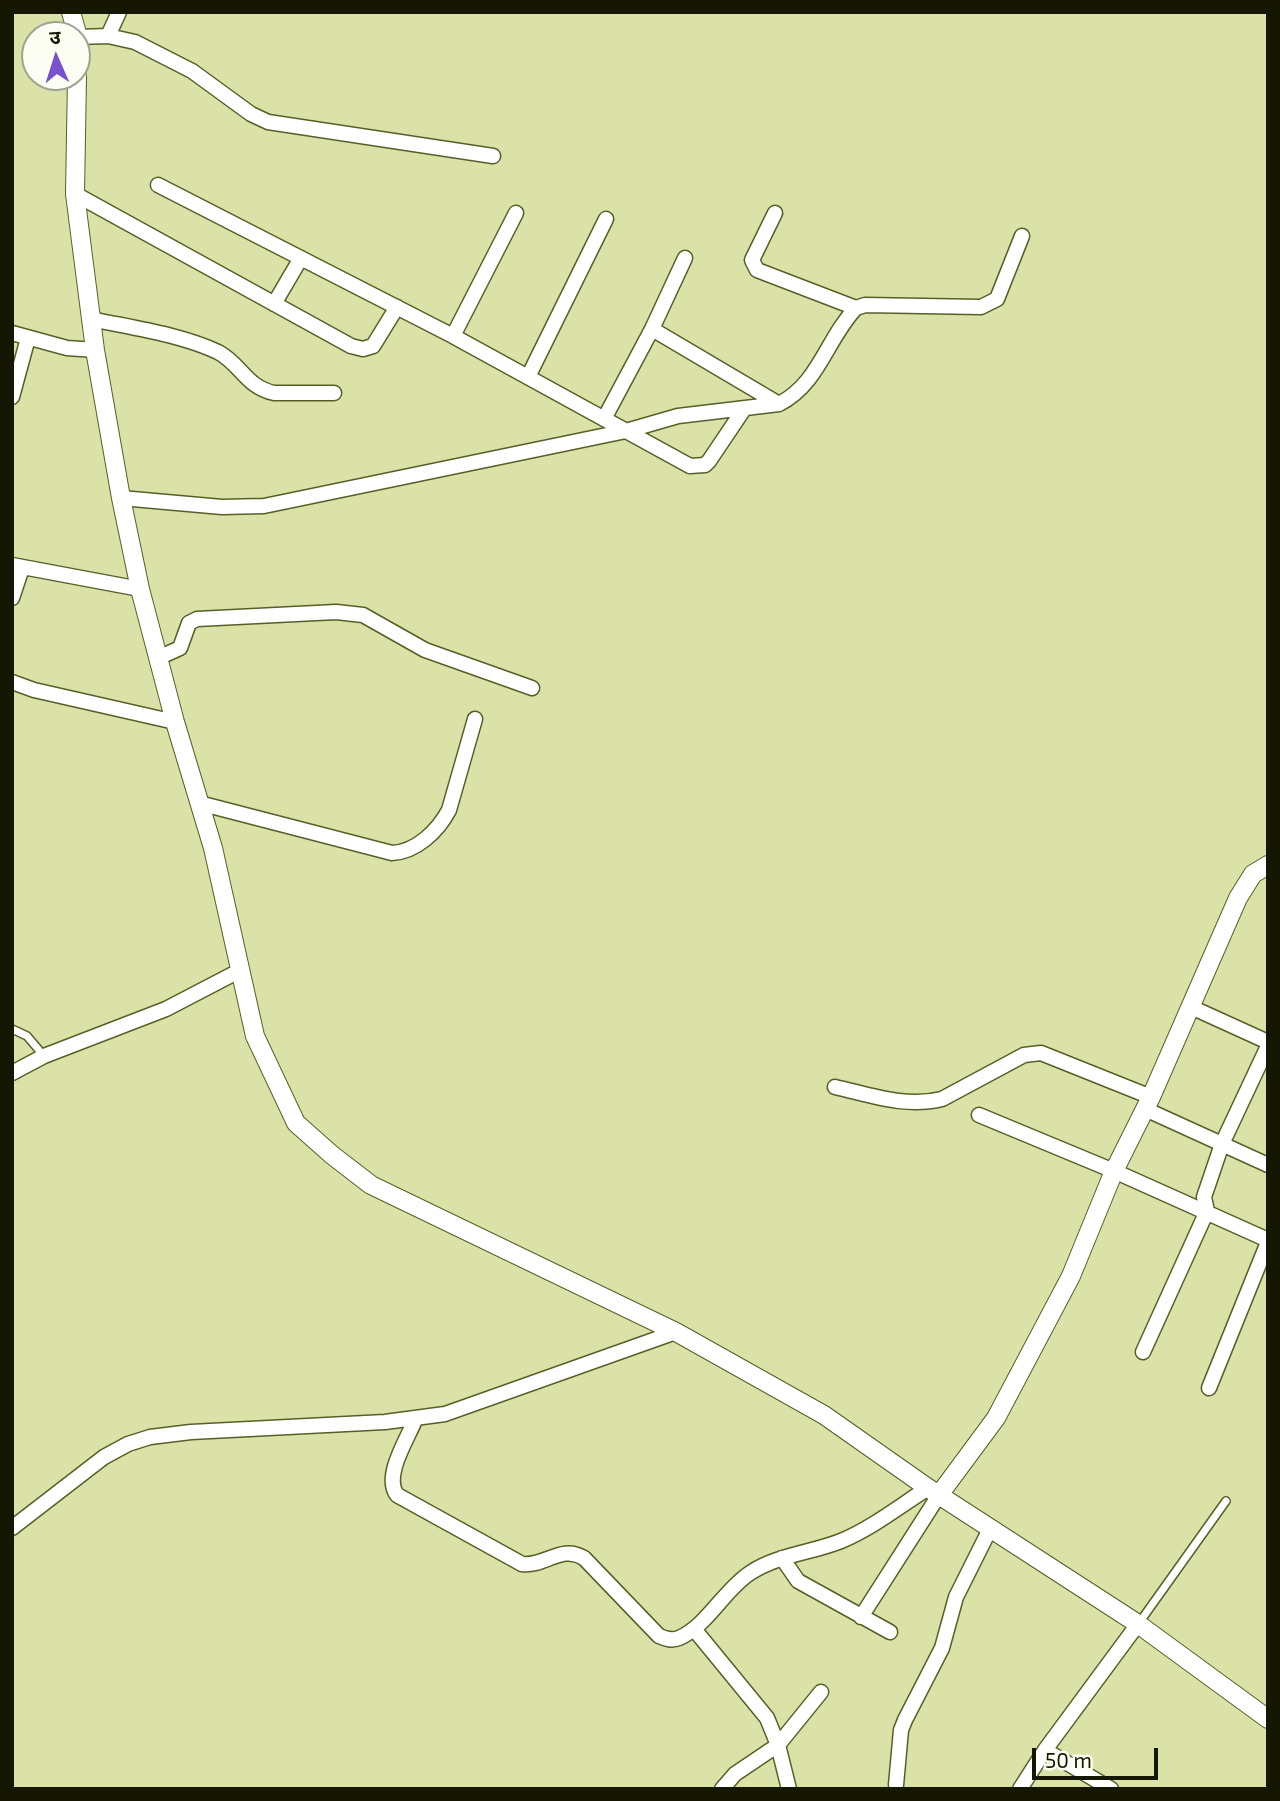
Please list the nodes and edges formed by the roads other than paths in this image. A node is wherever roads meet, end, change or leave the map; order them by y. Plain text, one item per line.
1 (119, 12) edge
2 (108, 36) junction
3 (91, 37) edge
4 (77, 91) edge
5 (493, 156) dead end
6 (158, 185) dead end
7 (75, 194) junction
8 (516, 213) dead end
9 (775, 213) dead end
10 (606, 219) dead end
11 (1022, 236) dead end
12 (301, 258) junction
13 (685, 258) dead end
14 (274, 304) junction
15 (397, 307) junction
16 (856, 309) junction
17 (91, 319) junction
18 (652, 329) junction
19 (12, 333) edge
20 (453, 336) junction
21 (28, 338) junction
22 (95, 350) junction
23 (528, 377) junction
24 (334, 393) dead end
25 (12, 397) edge
26 (779, 404) junction
27 (744, 409) junction
28 (604, 419) junction
29 (626, 431) junction
30 (121, 498) junction
31 (17, 566) edge
32 (140, 589) junction
33 (12, 598) edge
34 (158, 657) junction
35 (12, 682) edge
36 (532, 688) dead end
37 (475, 719) dead end
38 (175, 722) junction
39 (200, 803) junction
40 (1268, 865) edge
41 (239, 971) junction
42 (1191, 1007) junction
43 (12, 1029) edge
44 (1268, 1044) edge
45 (44, 1056) junction
46 (12, 1073) edge
47 (835, 1087) dead end
48 (1148, 1103) junction
49 (979, 1115) dead end
50 (1222, 1144) junction
51 (1268, 1165) edge
52 (1114, 1171) junction
53 (1207, 1212) junction
54 (1268, 1241) edge
55 (676, 1332) junction
56 (1143, 1352) dead end
57 (1209, 1388) dead end
58 (415, 1420) junction
59 (933, 1491) junction
60 (1226, 1500) dead end
61 (12, 1528) edge
62 (990, 1529) junction
63 (782, 1558) junction
64 (861, 1617) junction
65 (1138, 1624) junction
66 (694, 1629) junction
67 (890, 1632) dead end
68 (821, 1692) dead end
69 (1268, 1719) edge
70 (778, 1745) junction
71 (1045, 1749) junction
72 (895, 1785) dead end
73 (722, 1789) edge
74 (789, 1789) edge
75 (1020, 1789) edge
76 (1111, 1789) edge

1 - 2 street
2 - 3 street
2 - 5 street
4 - 7 street
6 - 12 street
7 - 14 street
7 - 17 street
8 - 20 street
9 - 16 street
10 - 23 street
11 - 16 street
12 - 14 street
12 - 15 street
13 - 18 street
14 - 15 street
15 - 20 street
16 - 26 street
17 - 22 street
17 - 24 street
18 - 26 street
18 - 28 street
19 - 21 street
20 - 23 street
21 - 22 street
21 - 25 street
22 - 30 street
23 - 28 street
26 - 27 street
27 - 29 street
27 - 29 street
28 - 29 street
29 - 30 street
30 - 32 street
31 - 32 street
31 - 33 street
32 - 34 street
34 - 36 street
34 - 38 street
35 - 38 street
37 - 39 street
38 - 39 street
39 - 41 street
40 - 42 street
41 - 45 street
41 - 55 street
42 - 44 street
42 - 48 street
43 - 45 lane
44 - 50 street
45 - 46 street
47 - 48 street
48 - 50 street
48 - 52 street
49 - 52 street
50 - 51 street
50 - 53 street
52 - 53 street
52 - 59 street
53 - 54 street
53 - 56 street
54 - 57 street
55 - 58 street
55 - 59 street
58 - 61 street
58 - 66 street
59 - 62 street
59 - 63 street
59 - 64 street
60 - 65 lane
62 - 65 street
62 - 72 street
63 - 64 street
63 - 66 street
64 - 67 street
65 - 69 street
65 - 71 street
66 - 70 street
68 - 70 street
70 - 73 street
70 - 74 street
71 - 75 street
71 - 76 street

